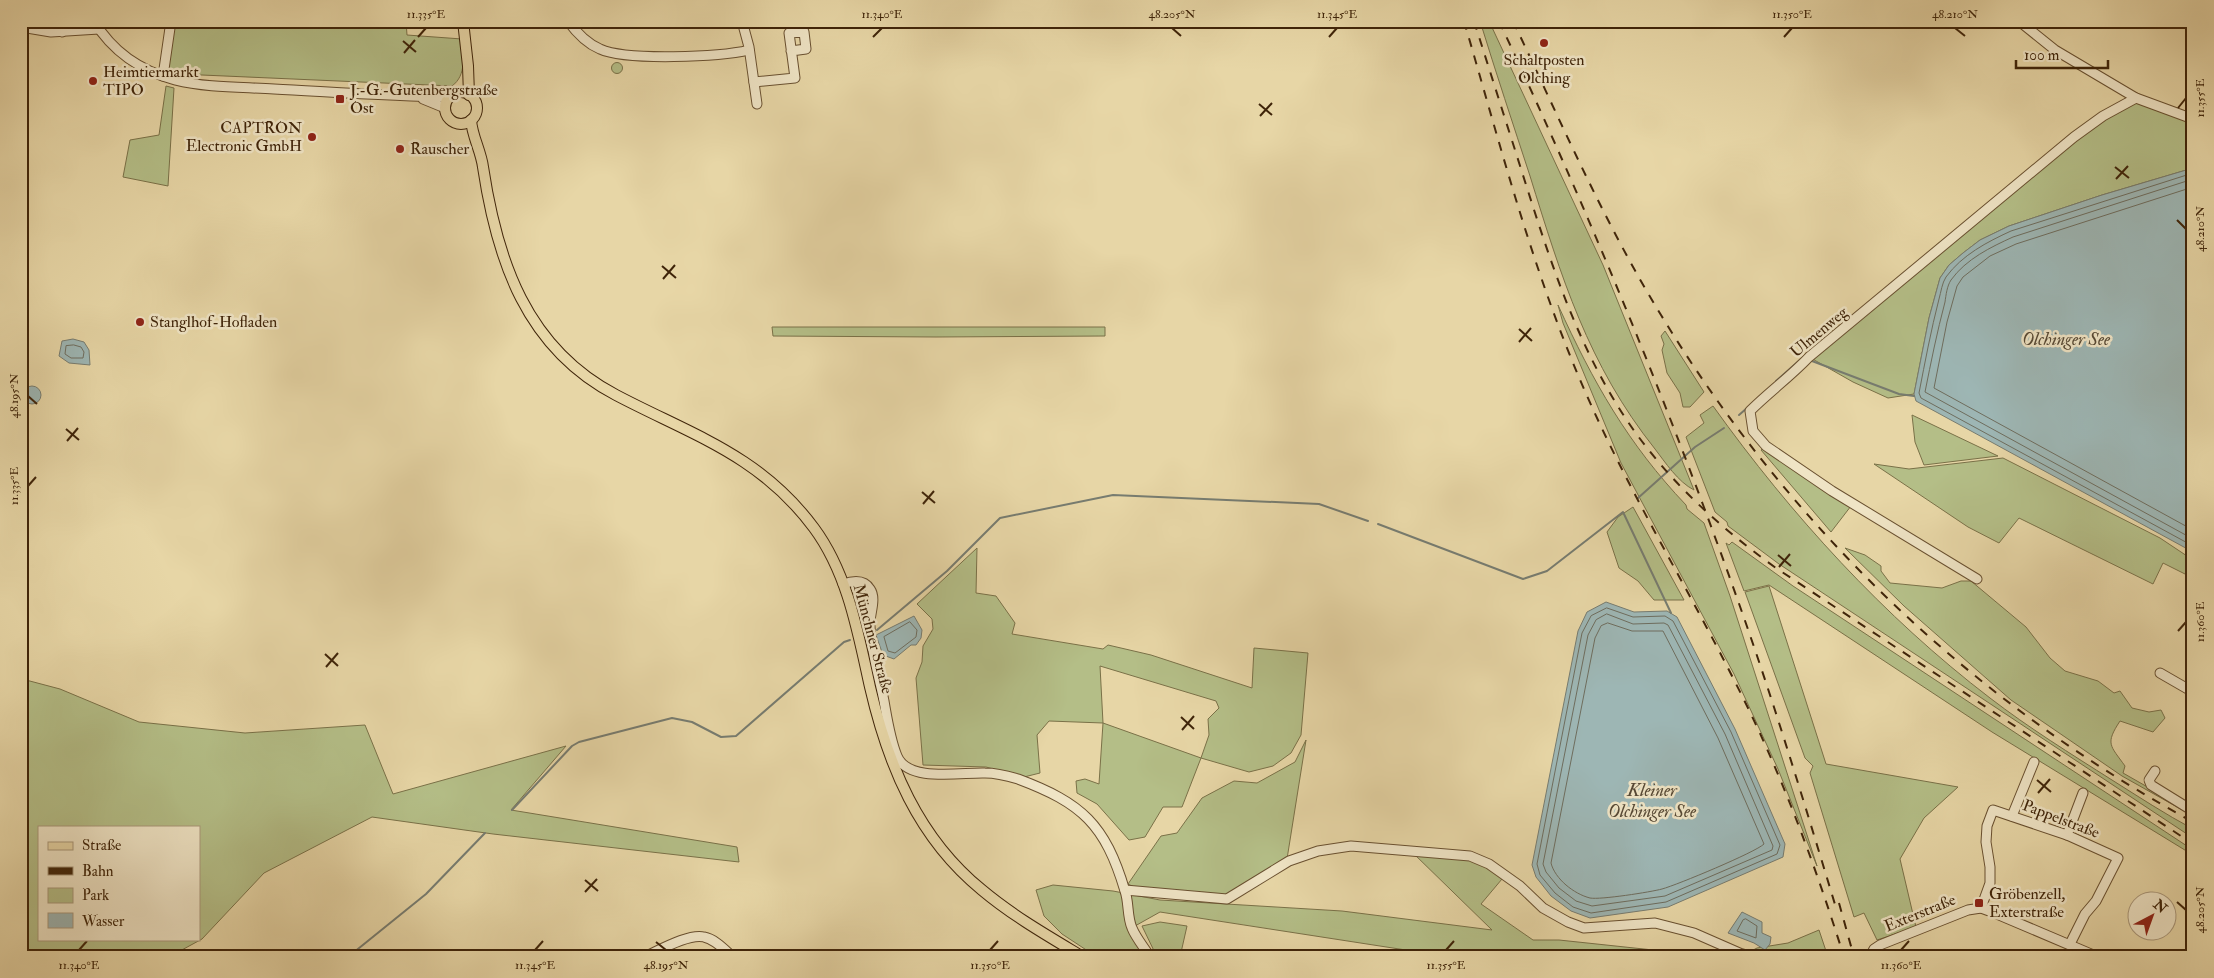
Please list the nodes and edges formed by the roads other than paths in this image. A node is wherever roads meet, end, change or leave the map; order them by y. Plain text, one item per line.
1 (75, 21) edge
2 (171, 21) edge
3 (463, 21) edge
4 (568, 21) edge
5 (742, 21) edge
6 (2019, 21) edge
7 (96, 25) edge
8 (21, 27) edge
9 (62, 32) junction
10 (750, 50) junction
11 (791, 51) dead end
12 (468, 66) junction
13 (163, 76) junction
14 (754, 82) junction
15 (453, 95) junction
16 (469, 95) junction
17 (418, 97) junction
18 (2136, 98) junction
19 (757, 104) dead end
20 (445, 108) junction
21 (2193, 119) edge
22 (466, 122) junction
23 (1977, 579) dead end
24 (843, 584) junction
25 (2160, 673) dead end
26 (2193, 692) edge
27 (2034, 762) dead end
28 (2155, 771) dead end
29 (2083, 793) dead end
30 (2193, 811) edge
31 (2012, 816) junction
32 (2067, 835) junction
33 (1125, 890) junction
34 (1981, 908) junction
35 (2070, 944) junction
36 (644, 957) edge
37 (733, 957) edge
38 (1083, 957) edge
39 (1150, 957) edge
40 (1756, 957) edge
41 (1870, 957) edge
42 (2098, 957) edge

1 - 9 street
2 - 13 street
3 - 12 main road
4 - 10 street
5 - 10 street
6 - 18 street
7 - 9 street
7 - 13 street
8 - 9 street
10 - 14 street
11 - 14 street
12 - 15 main road
12 - 16 main road
13 - 17 street
14 - 19 street
15 - 16 main road
15 - 17 street
15 - 20 main road
16 - 22 main road
17 - 20 street
18 - 21 street
18 - 23 street, Ulmenweg
20 - 22 main road
22 - 24 main road, Münchner Straße
24 - 33 street
24 - 38 main road, Münchner Straße
25 - 26 street
27 - 31 street
28 - 30 street
29 - 32 street
31 - 32 street, Pappelstraße
31 - 34 street, Pappelstraße
32 - 35 street, Pappelstraße
33 - 39 street
33 - 40 street
34 - 35 street, Exterstraße
34 - 41 street, Exterstraße
35 - 42 street, Exterstraße
36 - 37 street

